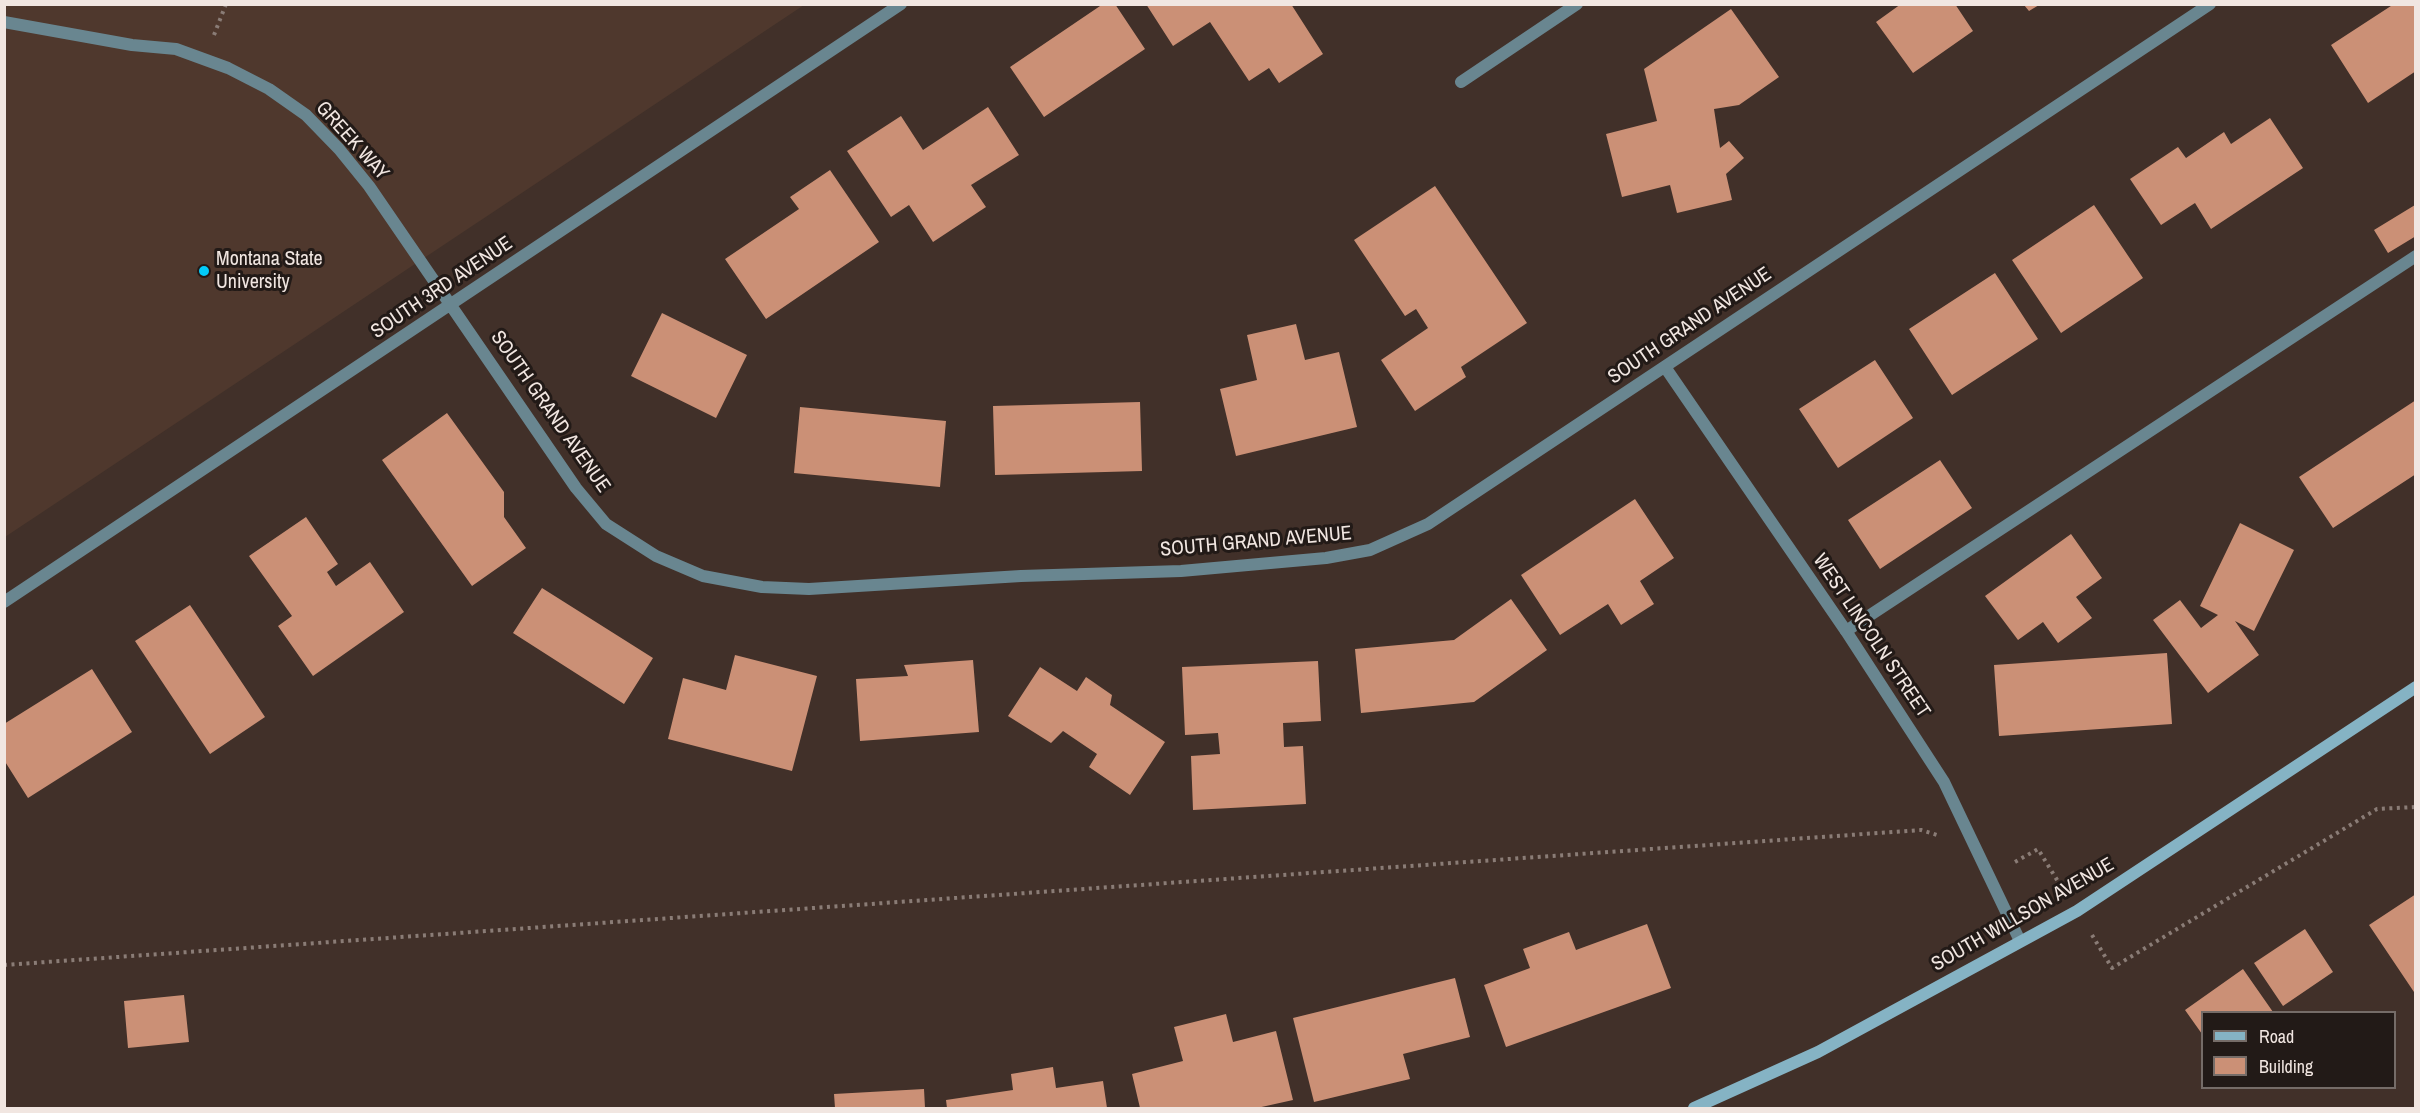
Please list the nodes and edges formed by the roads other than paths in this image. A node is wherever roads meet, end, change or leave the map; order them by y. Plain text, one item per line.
1 (901, 4) edge
2 (1577, 4) edge
3 (2211, 4) edge
4 (4, 22) edge
5 (1461, 82) dead end
6 (2415, 256) edge
7 (452, 305) junction
8 (1665, 366) junction
9 (4, 602) edge
10 (1846, 631) junction
11 (2415, 687) edge
12 (2020, 941) junction
13 (1694, 1108) edge

1 - 7 street, SOUTH 3RD AVENUE
2 - 5 street
3 - 8 street, SOUTH GRAND AVENUE
4 - 7 street, GREEK WAY
6 - 10 street
7 - 8 street, SOUTH GRAND AVENUE
7 - 9 street, SOUTH 3RD AVENUE
8 - 10 street, WEST LINCOLN STREET
10 - 12 street, WEST LINCOLN STREET
11 - 12 main road, SOUTH WILLSON AVENUE
12 - 13 main road, SOUTH WILLSON AVENUE

